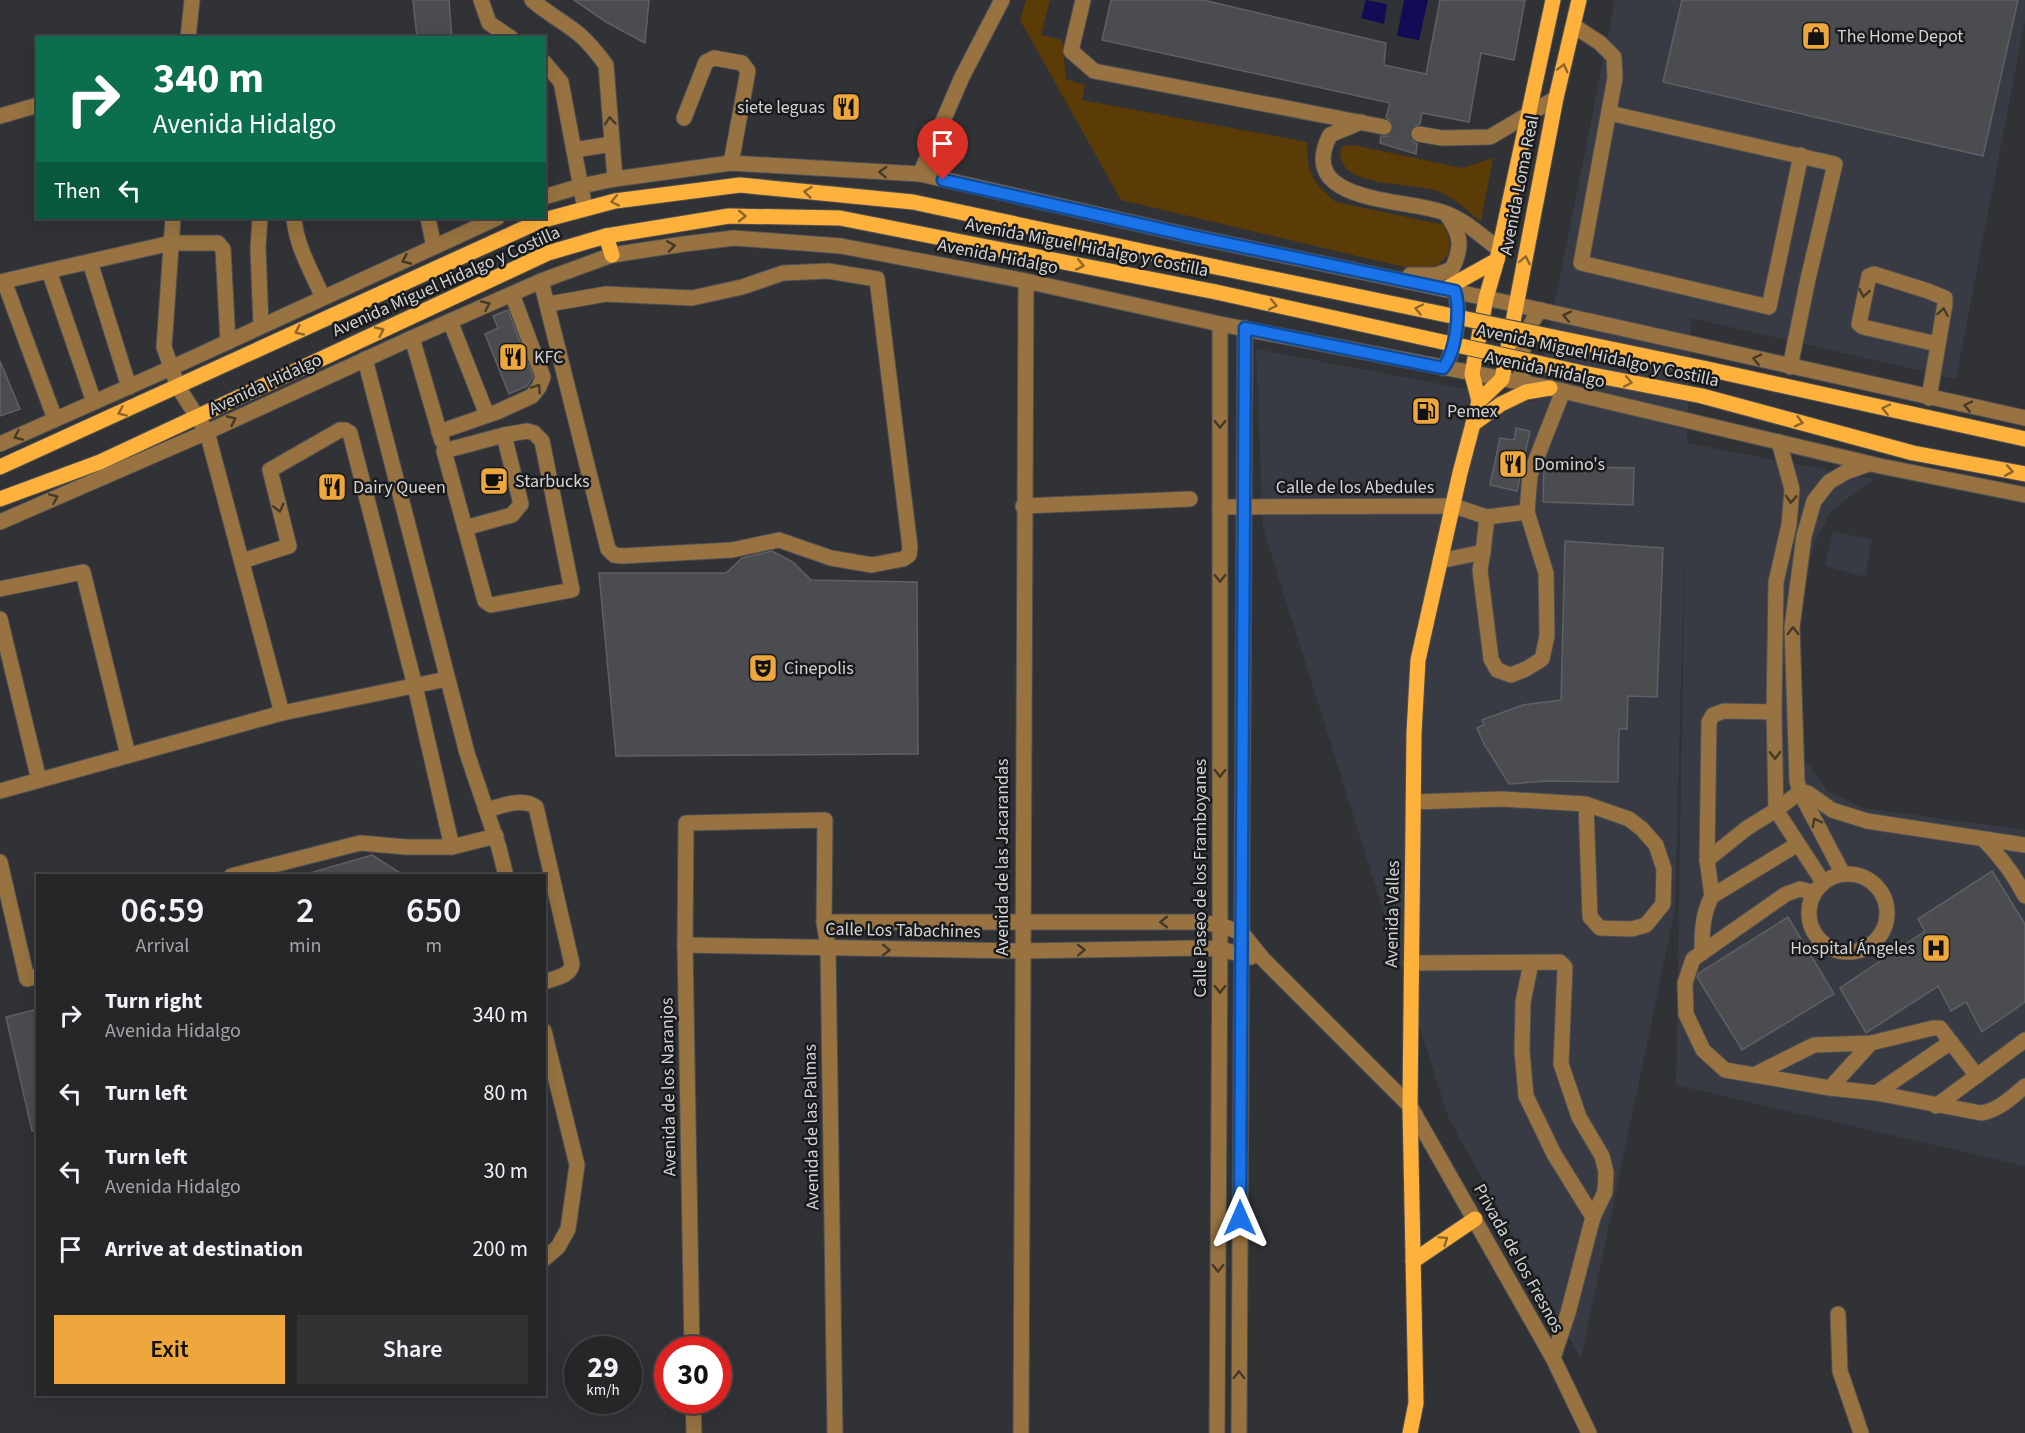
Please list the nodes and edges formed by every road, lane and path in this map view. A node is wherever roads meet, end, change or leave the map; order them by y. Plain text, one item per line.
1 (192, 0) edge
2 (481, 0) edge
3 (1002, 0) edge
4 (1083, 0) edge
5 (1552, 0) edge
6 (1579, 0) edge
7 (537, 2) edge
8 (1574, 26) junction
9 (188, 36) edge
10 (508, 36) edge
11 (546, 64) edge
12 (1556, 98) junction
13 (36, 106) edge
14 (1609, 113) junction
15 (0, 116) edge
16 (1528, 116) junction
17 (684, 118) dead end
18 (1361, 122) junction
19 (1384, 127) tunnel mouth
20 (1419, 134) tunnel mouth
21 (612, 144) junction
22 (574, 150) junction
23 (1801, 155) junction
24 (731, 163) junction
25 (920, 174) junction
26 (615, 179) junction
27 (581, 186) junction
28 (546, 196) edge
29 (585, 209) junction
30 (1445, 212) junction
31 (173, 219) edge
32 (260, 219) edge
33 (294, 219) edge
34 (428, 219) edge
35 (495, 219) edge
36 (606, 236) junction
37 (171, 243) junction
38 (434, 247) junction
39 (877, 253) junction
40 (612, 255) junction
41 (1498, 255) junction
42 (90, 262) junction
43 (49, 271) junction
44 (1384, 276) junction
45 (877, 279) junction
46 (541, 281) junction
47 (1026, 281) junction
48 (2, 282) edge
49 (1450, 290) junction
50 (512, 294) junction
51 (323, 298) junction
52 (1486, 298) junction
53 (549, 304) junction
54 (1517, 304) junction
55 (1541, 310) junction
56 (450, 321) junction
57 (1220, 324) junction
58 (261, 326) junction
59 (1245, 328) junction
60 (412, 338) junction
61 (228, 342) junction
62 (1937, 344) junction
63 (365, 359) junction
64 (1790, 367) junction
65 (171, 368) junction
66 (1443, 368) junction
67 (1472, 374) junction
68 (1502, 379) junction
69 (1526, 384) junction
70 (129, 387) junction
71 (178, 387) junction
72 (1557, 390) junction
73 (1244, 398) junction
74 (1929, 398) junction
75 (1220, 400) junction
76 (1479, 401) junction
77 (94, 402) junction
78 (487, 415) junction
79 (196, 416) junction
80 (2025, 418) edge
81 (55, 419) junction
82 (1473, 424) junction
83 (207, 432) junction
84 (439, 432) junction
85 (504, 435) junction
86 (2025, 439) edge
87 (1779, 442) junction
88 (0, 444) edge
89 (444, 451) junction
90 (1869, 464) junction
91 (0, 467) edge
92 (2025, 474) edge
93 (2025, 495) edge
94 (0, 499) edge
95 (1190, 499) dead end
96 (1023, 506) junction
97 (1454, 506) junction
98 (1220, 507) junction
99 (1243, 507) junction
100 (1527, 512) junction
101 (1486, 517) junction
102 (0, 522) edge
103 (465, 528) junction
104 (1483, 552) junction
105 (242, 561) junction
106 (1440, 561) junction
107 (0, 589) edge
108 (0, 619) edge
109 (6, 667) edge
110 (447, 679) junction
111 (414, 686) junction
112 (1774, 712) junction
113 (282, 713) junction
114 (128, 755) junction
115 (39, 780) junction
116 (0, 790) edge
117 (1800, 792) junction
118 (1413, 802) junction
119 (1586, 804) junction
120 (486, 810) junction
121 (1776, 810) junction
122 (686, 824) joint
123 (496, 836) junction
124 (1983, 839) junction
125 (1798, 844) junction
126 (2025, 845) edge
127 (452, 847) junction
128 (1707, 860) junction
129 (0, 862) edge
130 (239, 874) edge
131 (506, 874) edge
132 (1843, 874) junction
133 (1819, 887) junction
134 (1712, 896) junction
135 (2025, 896) edge
136 (824, 922) junction
137 (1022, 923) junction
138 (1220, 925) junction
139 (1242, 933) junction
140 (685, 945) junction
141 (828, 948) junction
142 (1220, 949) junction
143 (1021, 951) junction
144 (1702, 953) junction
145 (1241, 955) junction
146 (1263, 959) junction
147 (1412, 963) junction
148 (1531, 963) junction
149 (36, 977) edge
150 (546, 981) edge
151 (546, 1039) edge
152 (2025, 1040) edge
153 (1951, 1042) junction
154 (1871, 1043) junction
155 (1754, 1075) junction
156 (1977, 1076) junction
157 (2025, 1086) edge
158 (1830, 1088) junction
159 (1876, 1093) junction
160 (1410, 1106) junction
161 (1936, 1106) junction
162 (1593, 1216) junction
163 (1475, 1219) junction
164 (546, 1257) edge
165 (1413, 1261) junction
166 (1838, 1314) dead end
167 (692, 1336) edge
168 (1553, 1358) junction
169 (693, 1414) edge
170 (694, 1433) edge
171 (835, 1433) edge
172 (1021, 1433) edge
173 (1217, 1433) edge
174 (1239, 1433) edge
175 (1410, 1433) edge
176 (1589, 1433) edge
177 (1861, 1433) edge

1 - 9 street
2 - 10 street
3 - 25 street
4 - 18 street
5 - 16 main road, Avenida Loma Real
6 - 8 main road, Avenida Loma Real
21 -> 7 street
12 -> 8 main road, Avenida Loma Real
8 - 14 street
11 - 22 street
12 - 16 street
54 -> 12 main road, Avenida Loma Real
13 - 15 street
14 - 23 street
14 - 23 street
16 - 20 street
16 - 41 main road, Avenida Loma Real
17 - 24 street
18 - 19 street
18 - 30 street
21 - 22 street
21 - 26 street
22 - 27 street
23 - 64 street
25 -> 24 street
24 - 26 street
25 - 44 street
26 - 27 street
27 - 28 street
27 - 29 street
29 -> 71 main road, Avenida Miguel Hidalgo y Costilla
86 -> 29 main road, Avenida Miguel Hidalgo y Costilla, bridge
30 - 41 street
30 - 44 street
31 - 37 street
32 - 58 street
33 - 51 street
34 - 38 street
35 - 38 street
36 - 40 main road
79 -> 36 main road, Avenida Miguel Hidalgo y Costilla
36 -> 92 main road, Avenida Miguel Hidalgo y Costilla, bridge
37 - 42 street
37 - 61 street
37 - 65 street
38 -> 51 street
40 -> 39 street, Avenida Hidalgo
39 - 45 street
39 - 47 street, Avenida Hidalgo
40 - 46 street, Avenida Hidalgo
41 - 49 main road
41 - 52 main road, Avenida Loma Real
42 - 43 street
42 - 70 street
43 - 48 street
43 - 77 street
44 - 49 street
45 - 53 street
45 - 53 street
46 - 50 street, Avenida Hidalgo
46 - 53 street
47 - 57 street, Avenida Hidalgo
47 - 96 street, Avenida de las Jacarandas
48 - 81 street
49 - 52 street
49 - 66 street
56 -> 50 street, Avenida Hidalgo
78 -> 50 street
51 - 58 street
52 - 54 street
52 - 67 main road, Avenida Loma Real
54 - 55 street
54 - 68 main road, Avenida Loma Real
64 -> 55 street
55 - 69 street
56 - 60 street, Avenida Hidalgo
56 - 78 street
57 - 59 street, Avenida Hidalgo
57 - 75 street, Calle Paseo de los Framboyanes
58 - 61 street
59 - 66 street, Avenida Hidalgo
59 - 73 street
60 - 63 street, Avenida Hidalgo
60 - 84 street
61 - 65 street
62 -> 62 street
62 - 74 street
83 -> 63 street, Avenida Hidalgo
63 - 110 street
64 - 74 street
65 - 70 street
65 - 71 street
66 - 67 street, Avenida Hidalgo
67 - 68 street, Avenida Hidalgo
67 - 76 main road, Avenida Valles
68 - 69 street, Avenida Hidalgo
68 - 76 main road
69 - 72 street, Avenida Hidalgo
70 - 77 street
71 - 79 street
71 -> 91 main road, Avenida Miguel Hidalgo y Costilla
72 - 82 main road
72 - 87 street, Avenida Hidalgo
72 - 100 street
73 - 75 street
73 - 99 street
80 -> 74 street
75 -> 98 street, Calle Paseo de los Framboyanes
76 - 82 main road, Avenida Valles
77 - 81 street
78 - 84 street
79 - 83 street
79 - 94 main road, Avenida Miguel Hidalgo y Costilla
81 -> 88 street
82 - 97 main road, Avenida Valles
102 -> 83 street, Avenida Hidalgo
83 - 105 street
84 - 89 street
85 - 89 street
85 - 103 street
85 - 103 street
87 - 90 street, Avenida Hidalgo
87 -> 112 street
89 - 103 street
90 - 93 street, Avenida Hidalgo
117 -> 90 street
95 - 96 street
96 - 137 street, Avenida de las Jacarandas
97 - 99 street, Calle de los Abedules
97 - 101 street, Calle de los Abedules
97 - 106 main road, Avenida Valles
98 - 99 street, Calle de los Abedules
98 -> 138 street, Calle Paseo de los Framboyanes
99 - 139 street
100 - 101 street
100 - 104 street
101 - 104 street
104 - 106 street
111 -> 105 street
105 - 113 street
106 - 118 main road, Avenida Valles
107 - 114 street
108 - 109 street
109 - 115 street
110 - 111 street
110 - 120 street
111 - 113 street
111 - 127 street
112 -> 121 street
112 - 128 street
113 - 114 street
114 - 115 street
115 - 116 street
117 - 121 street
117 - 124 street
132 -> 117 street
118 - 119 street
118 - 147 main road, Avenida Valles
119 - 119 street
120 - 123 street
120 - 150 street
121 - 125 street
121 - 128 street
122 - 136 street, Avenida de las Palmas
122 - 140 street, Avenida de los Naranjos
123 - 127 street
123 - 131 street
124 - 126 street
124 - 135 street
125 - 133 street
125 - 134 street
127 - 130 street
128 - 134 street
129 - 149 street
132 - 133 street
132 - 133 street
133 - 144 street
134 - 144 street
136 - 137 street, Calle Los Tabachines
136 - 141 street, Avenida de las Palmas
138 -> 137 street, Calle Los Tabachines
137 - 143 street, Avenida de las Jacarandas
138 - 139 street, Calle Los Tabachines
138 - 142 street, Calle Paseo de los Framboyanes
139 - 145 street
139 - 146 street
140 - 141 street, Calle Los Tabachines
140 - 167 street, Avenida de los Naranjos
141 -> 143 street, Calle Los Tabachines
141 - 171 street, Avenida de las Palmas
143 -> 142 street, Calle Los Tabachines
142 - 145 street, Calle Los Tabachines
142 -> 173 street, Calle Paseo de los Framboyanes
143 - 172 street, Avenida de las Jacarandas
144 - 155 street
145 - 146 street, Calle Los Tabachines
174 -> 145 street
146 - 160 street
147 - 148 street
147 - 160 main road, Avenida Valles
148 - 162 street
148 - 162 street
151 - 164 street
152 - 156 street
153 - 154 street
153 - 156 street
153 - 159 street
154 - 155 street
154 - 158 street
155 - 158 street
156 - 161 street
157 - 161 street
158 - 159 street
159 - 161 street
160 - 163 street, Privada de los Fresnos
160 - 165 main road, Avenida Valles
162 - 168 street
165 -> 163 main road
163 - 168 street, Privada de los Fresnos
165 - 175 main road, Avenida Valles
166 - 177 street
168 - 176 street, Privada de los Fresnos
169 - 170 street

